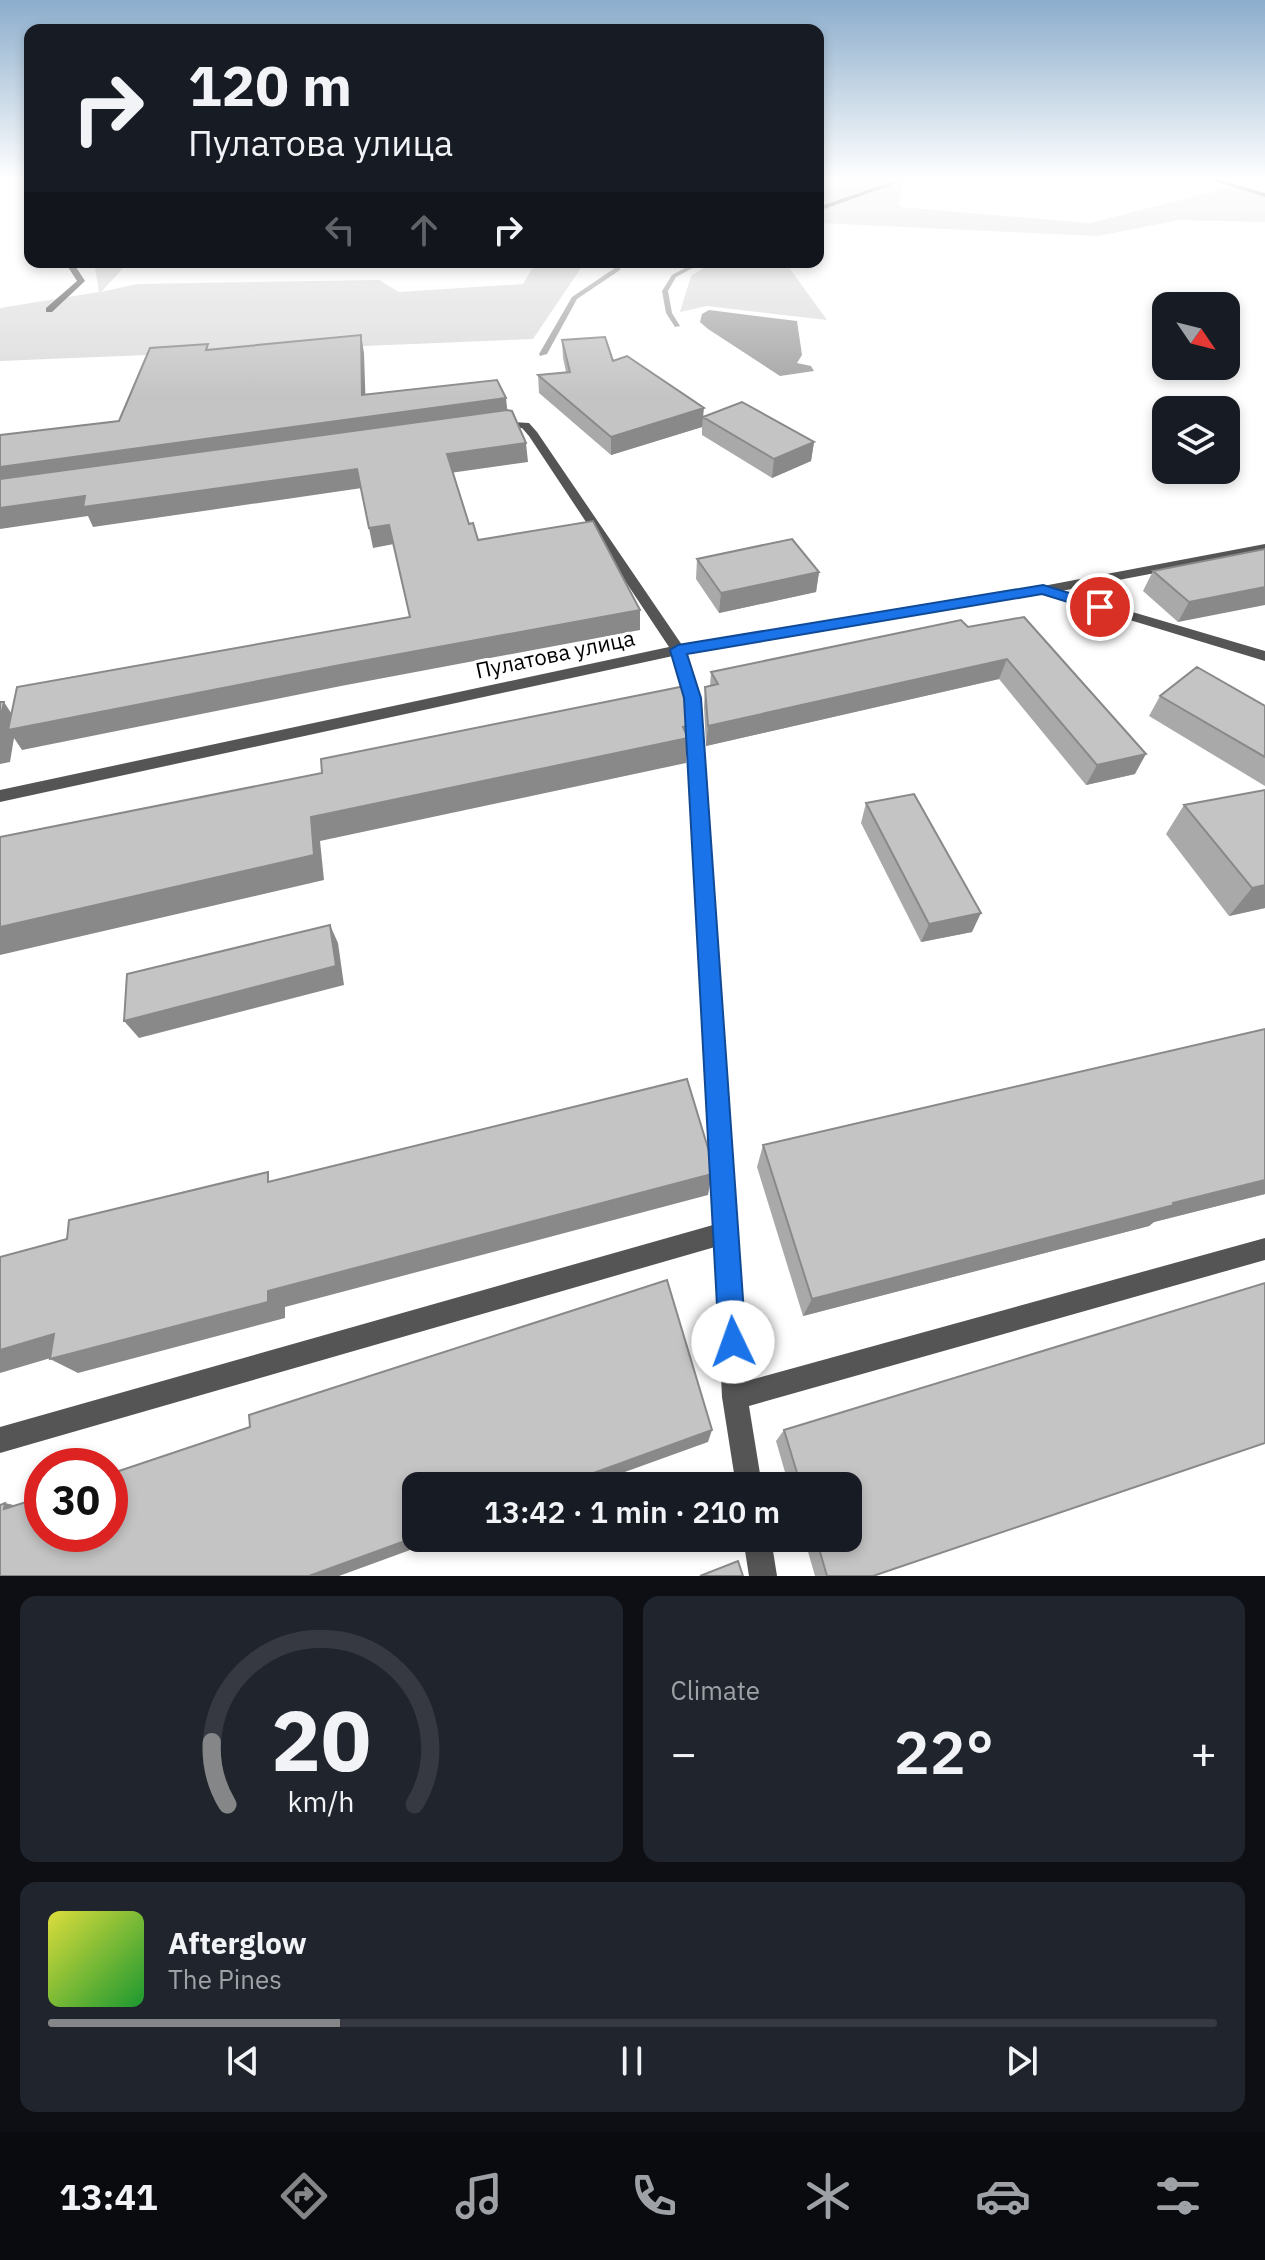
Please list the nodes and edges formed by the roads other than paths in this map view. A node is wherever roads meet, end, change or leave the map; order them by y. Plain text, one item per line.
1 (73, 268) edge
2 (49, 310) dead end
3 (478, 427) edge
4 (1265, 548) edge
5 (1043, 590) junction
6 (678, 650) junction
7 (1265, 656) edge
8 (0, 796) edge
9 (727, 1232) junction
10 (1265, 1249) edge
11 (735, 1397) junction
12 (0, 1440) edge
13 (747, 1472) edge
14 (759, 1552) edge
15 (763, 1576) edge

1 - 2 street
3 - 6 street
4 - 5 street, Пулатова улица
5 - 6 street, Пулатова улица
5 - 7 street
6 - 8 street, Пулатова улица
6 - 9 street
9 - 11 street
9 - 12 street
10 - 11 street
11 - 13 street
14 - 15 street

